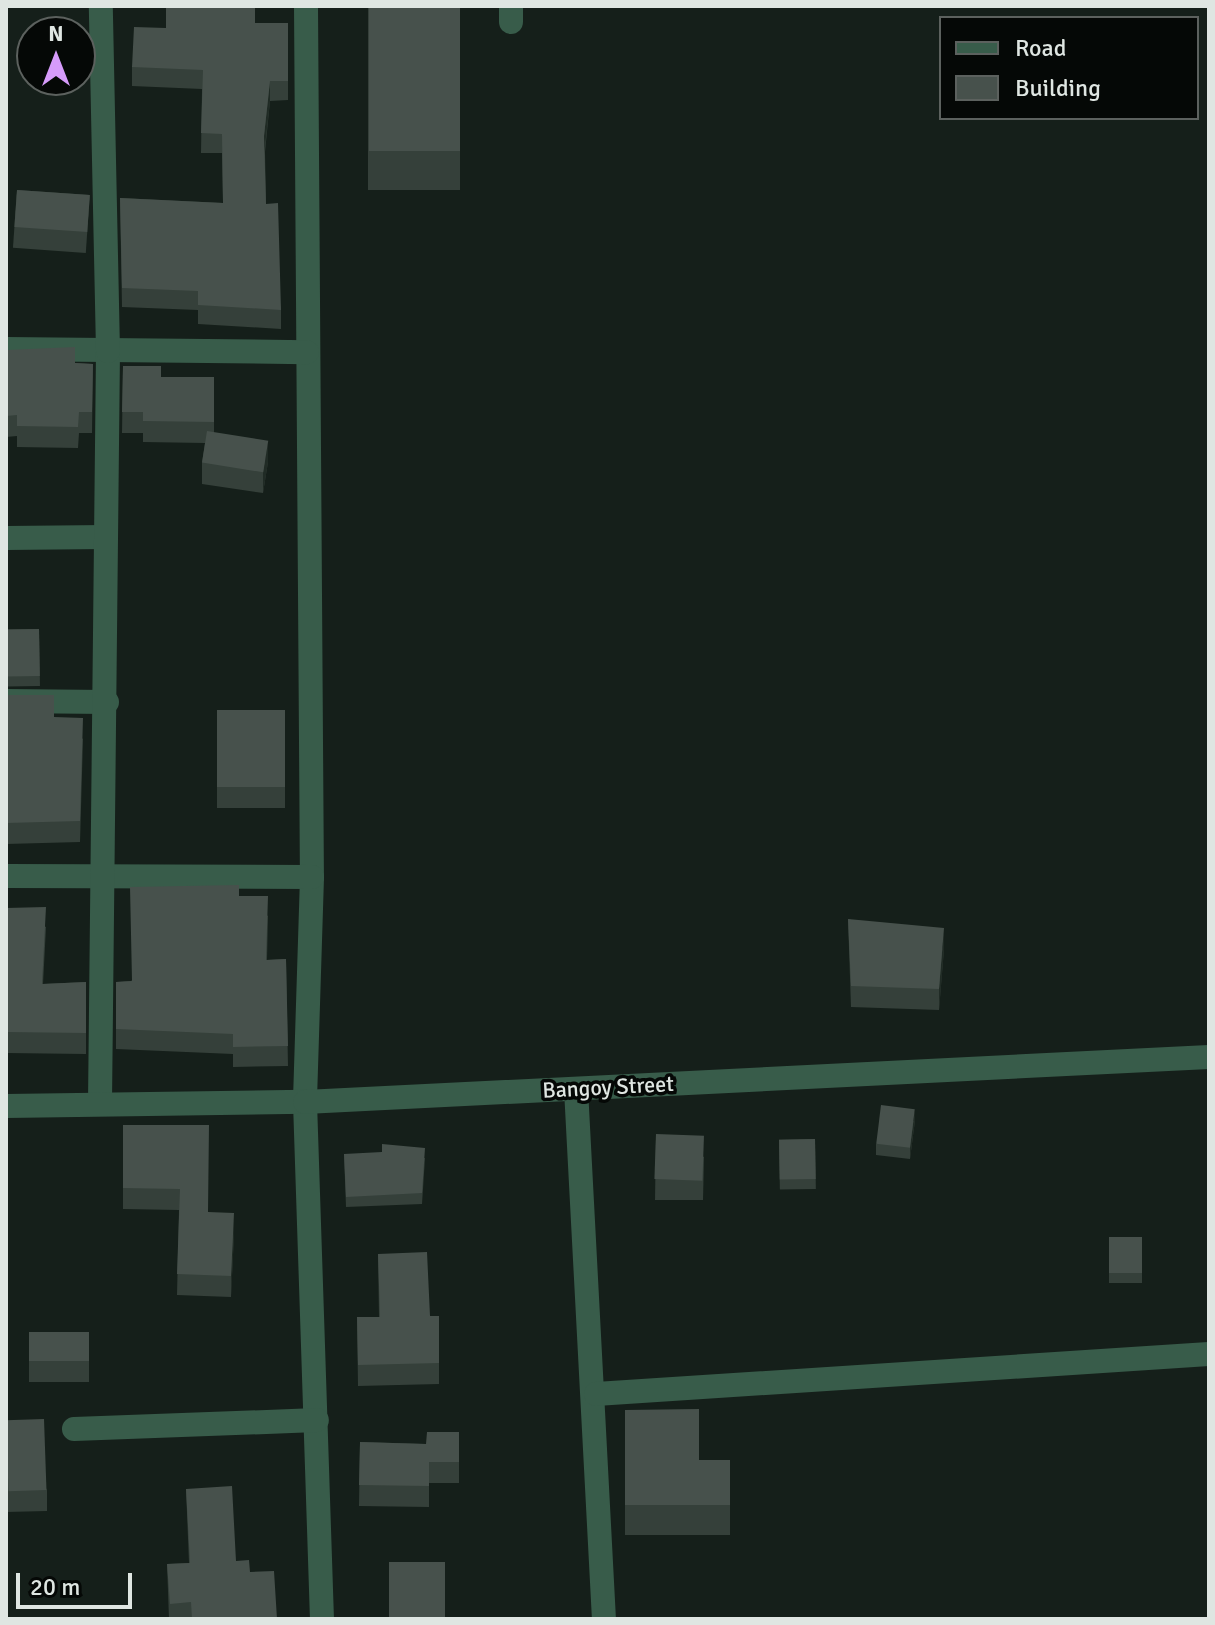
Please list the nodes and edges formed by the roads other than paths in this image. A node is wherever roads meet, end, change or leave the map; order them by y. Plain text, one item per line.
1 (101, 6) edge
2 (306, 6) edge
3 (6, 349) edge
4 (108, 351) junction
5 (307, 352) junction
6 (106, 537) junction
7 (6, 538) edge
8 (6, 701) edge
9 (107, 702) junction
10 (6, 876) edge
11 (106, 877) junction
12 (312, 877) junction
13 (1209, 1057) edge
14 (576, 1089) junction
15 (305, 1102) junction
16 (100, 1103) junction
17 (6, 1106) edge
18 (1209, 1354) edge
19 (596, 1394) junction
20 (317, 1420) junction
21 (74, 1429) dead end
22 (322, 1619) edge
23 (604, 1619) edge

1 - 4 street
2 - 5 street
3 - 4 street
4 - 5 street
4 - 6 street
5 - 12 street
6 - 7 street
6 - 9 street
8 - 9 street
9 - 11 street
10 - 11 street
11 - 12 street
11 - 16 street
12 - 15 street
13 - 14 street, Bangoy Street
14 - 15 street, Bangoy Street
14 - 19 street
15 - 16 street, Bangoy Street
15 - 20 street
16 - 17 street, Bangoy Street
18 - 19 street
19 - 23 street
20 - 21 street
20 - 22 street

